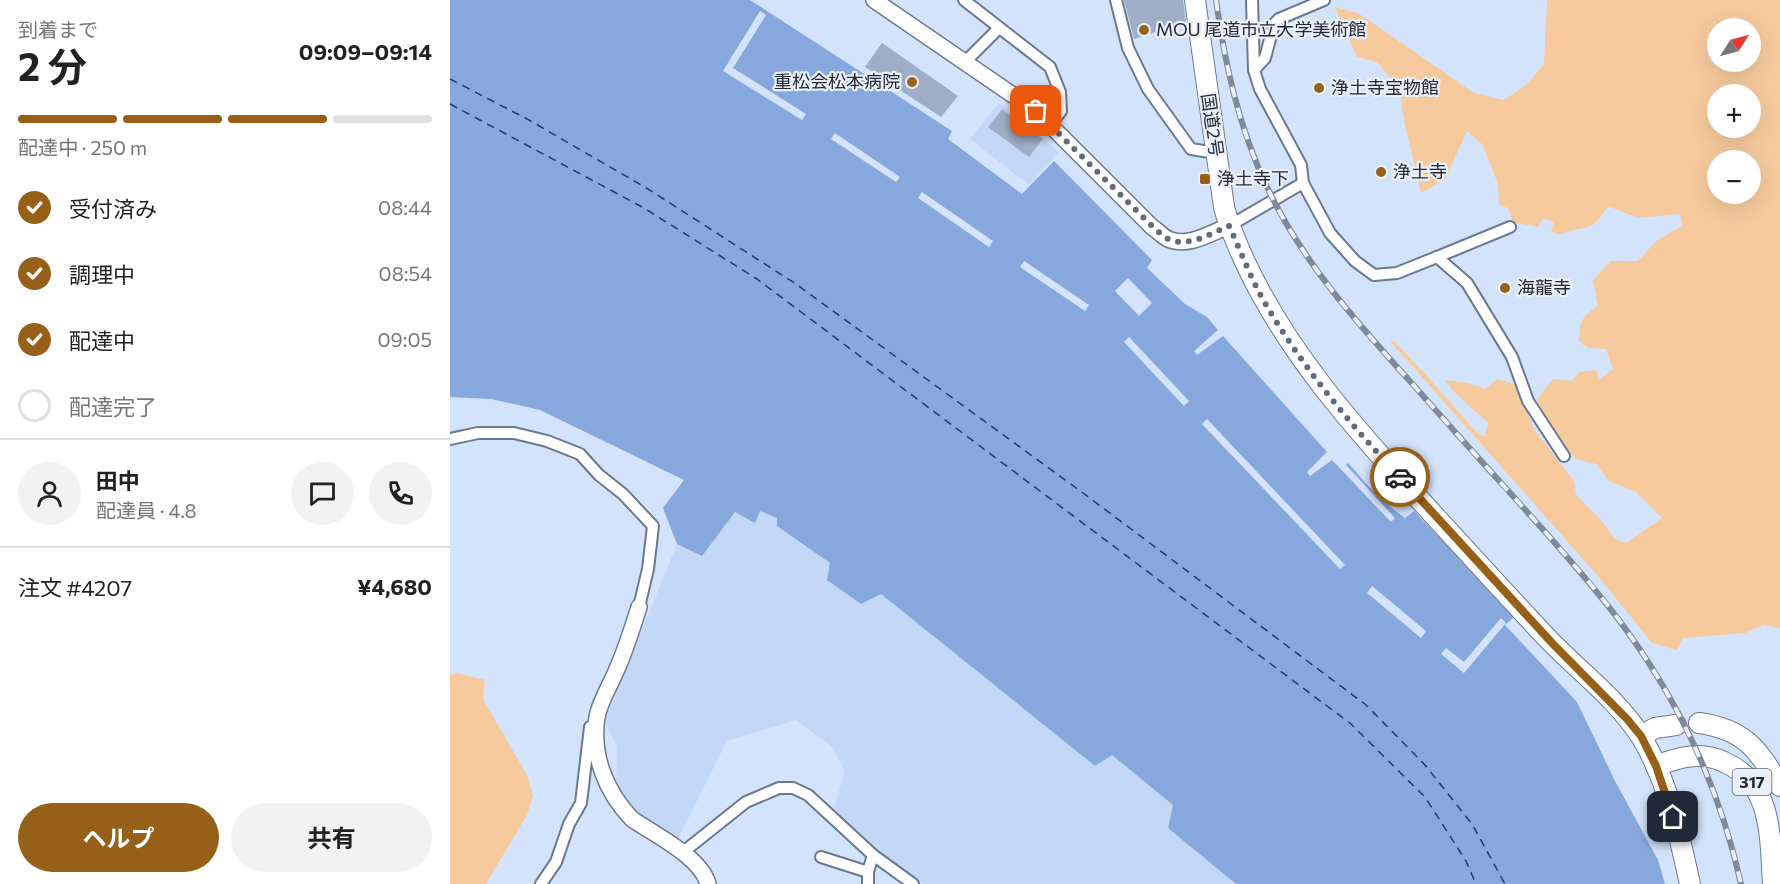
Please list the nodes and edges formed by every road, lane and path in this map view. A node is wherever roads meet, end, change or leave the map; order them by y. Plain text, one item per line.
1 (874, 0) edge
2 (964, 0) edge
3 (1116, 0) edge
4 (1195, 0) edge
5 (1252, 0) edge
6 (1324, 0) edge
7 (999, 28) junction
8 (965, 62) junction
9 (1254, 70) junction
10 (1051, 124) junction
11 (1216, 153) junction
12 (1303, 183) junction
13 (1229, 226) junction
14 (1510, 227) dead end
15 (1437, 257) junction
16 (450, 439) edge
17 (1563, 456) dead end
18 (639, 608) joint
19 (597, 715) junction
20 (1699, 723) dead end
21 (1676, 725) dead end
22 (1641, 736) junction
23 (1656, 766) junction
24 (1780, 786) edge
25 (682, 852) junction
26 (873, 855) junction
27 (821, 857) dead end
28 (868, 878) edge
29 (541, 884) edge
30 (708, 884) edge
31 (913, 884) edge
32 (1690, 884) edge
33 (1773, 884) edge

1 - 8 street
2 - 7 street
3 - 11 street
4 - 11 highway, 国道2号
5 - 9 street
6 - 9 street
7 - 8 street
7 - 10 street
8 - 10 street
9 - 12 street
10 - 13 street
11 - 13 highway, 国道2号
12 - 13 street
12 - 15 street
13 - 22 highway, 国道2号
14 - 15 street
15 - 17 street
16 - 18 street
18 - 19 street
19 - 25 street
19 - 29 street
20 - 24 highway, 317
21 - 22 highway
22 - 23 highway, 国道2号
23 - 32 highway, 国道2号
23 - 33 highway, 317
25 - 26 street
25 - 30 street
26 - 28 street
26 - 31 street
27 - 28 street

